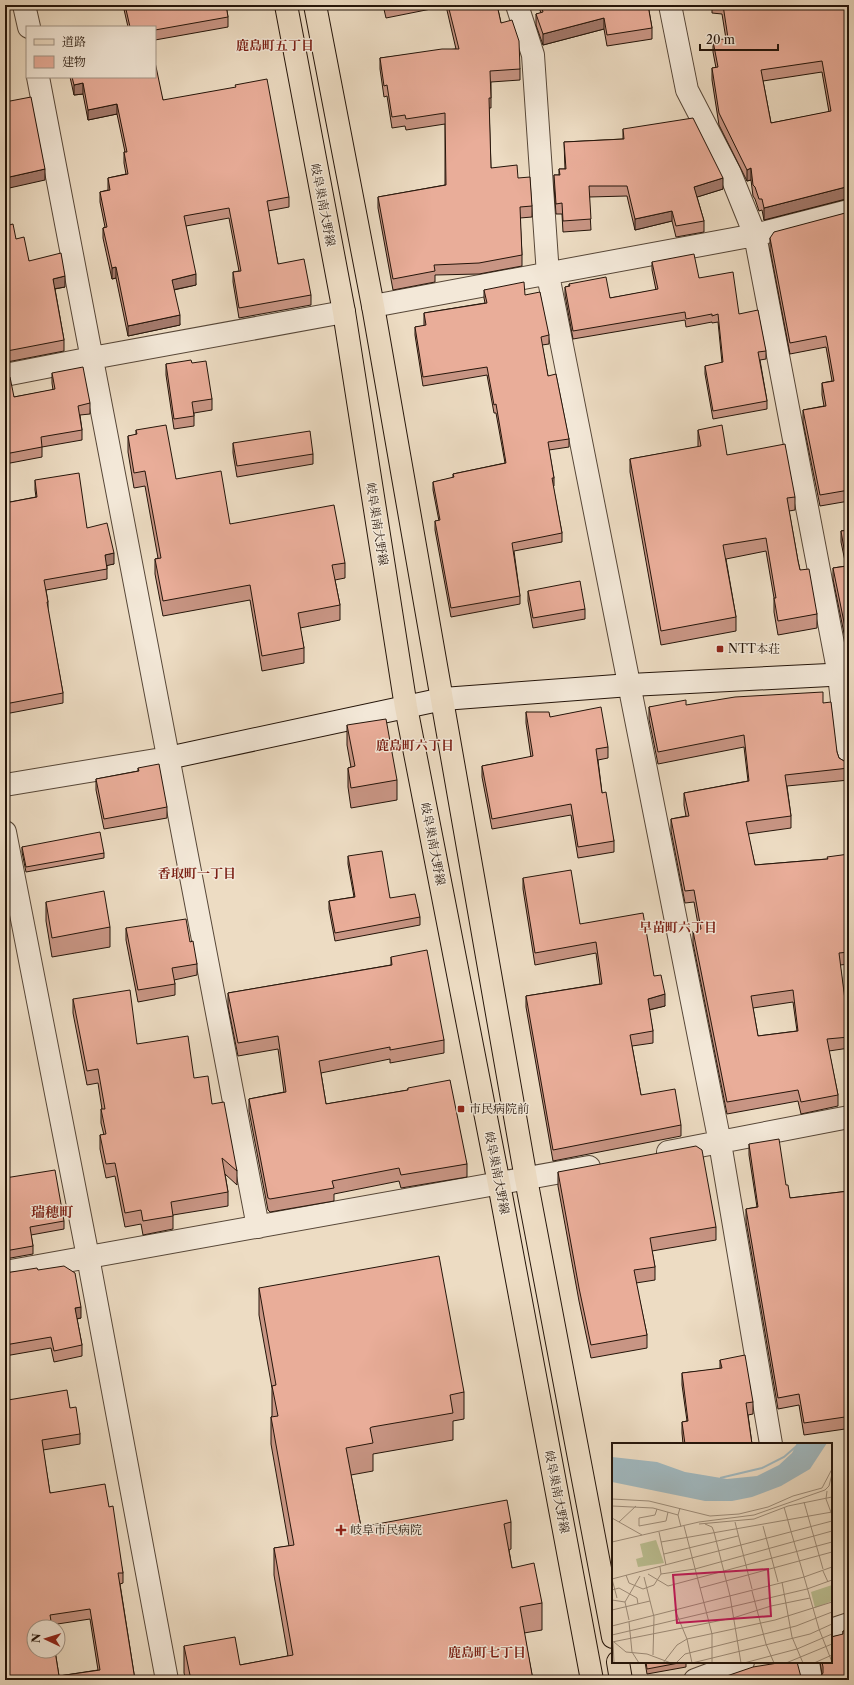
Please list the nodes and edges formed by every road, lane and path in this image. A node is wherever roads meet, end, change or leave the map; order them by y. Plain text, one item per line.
1 (24, 5) edge
2 (286, 5) edge
3 (315, 5) edge
4 (517, 5) edge
5 (670, 5) edge
6 (28, 26) edge
7 (38, 78) edge
8 (849, 211) edge
9 (756, 235) junction
10 (548, 274) junction
11 (373, 306) junction
12 (344, 312) junction
13 (92, 358) junction
14 (5, 376) edge
15 (844, 674) edge
16 (630, 685) junction
17 (443, 699) junction
18 (406, 707) junction
19 (168, 758) junction
20 (849, 762) edge
21 (5, 785) edge
22 (5, 832) edge
23 (849, 1117) edge
24 (720, 1143) junction
25 (650, 1156) edge
26 (611, 1163) edge
27 (526, 1179) junction
28 (499, 1184) junction
29 (258, 1227) junction
30 (88, 1257) junction
31 (5, 1272) edge
32 (771, 1443) edge
33 (849, 1624) edge
34 (832, 1630) edge
35 (612, 1632) edge
36 (618, 1663) edge
37 (740, 1663) edge
38 (808, 1663) edge
39 (167, 1680) edge
40 (592, 1680) edge
41 (621, 1680) edge
42 (695, 1680) edge
43 (811, 1680) edge

1 - 6 street
2 - 12 main road, 岐阜巣南大野線
3 - 11 main road
4 - 10 street
5 - 9 street
7 - 13 street
8 - 9 street
9 - 10 street
9 - 15 street
10 - 11 street
10 - 16 street
11 - 17 main road
12 - 13 street
12 - 18 main road, 岐阜巣南大野線
13 - 14 street
13 - 19 street
15 - 16 street
15 - 20 street
16 - 17 street
16 - 24 street
17 - 18 street
17 - 27 main road
18 - 19 street
18 - 28 main road, 岐阜巣南大野線
19 - 21 street
19 - 29 street
22 - 30 street
23 - 24 street
24 - 25 street
24 - 32 street
26 - 27 street
27 - 28 street
27 - 35 main road
28 - 29 street
28 - 40 main road, 岐阜巣南大野線
29 - 30 street
30 - 31 street
30 - 39 street
33 - 34 street
36 - 41 main road
37 - 42 street
38 - 43 street

